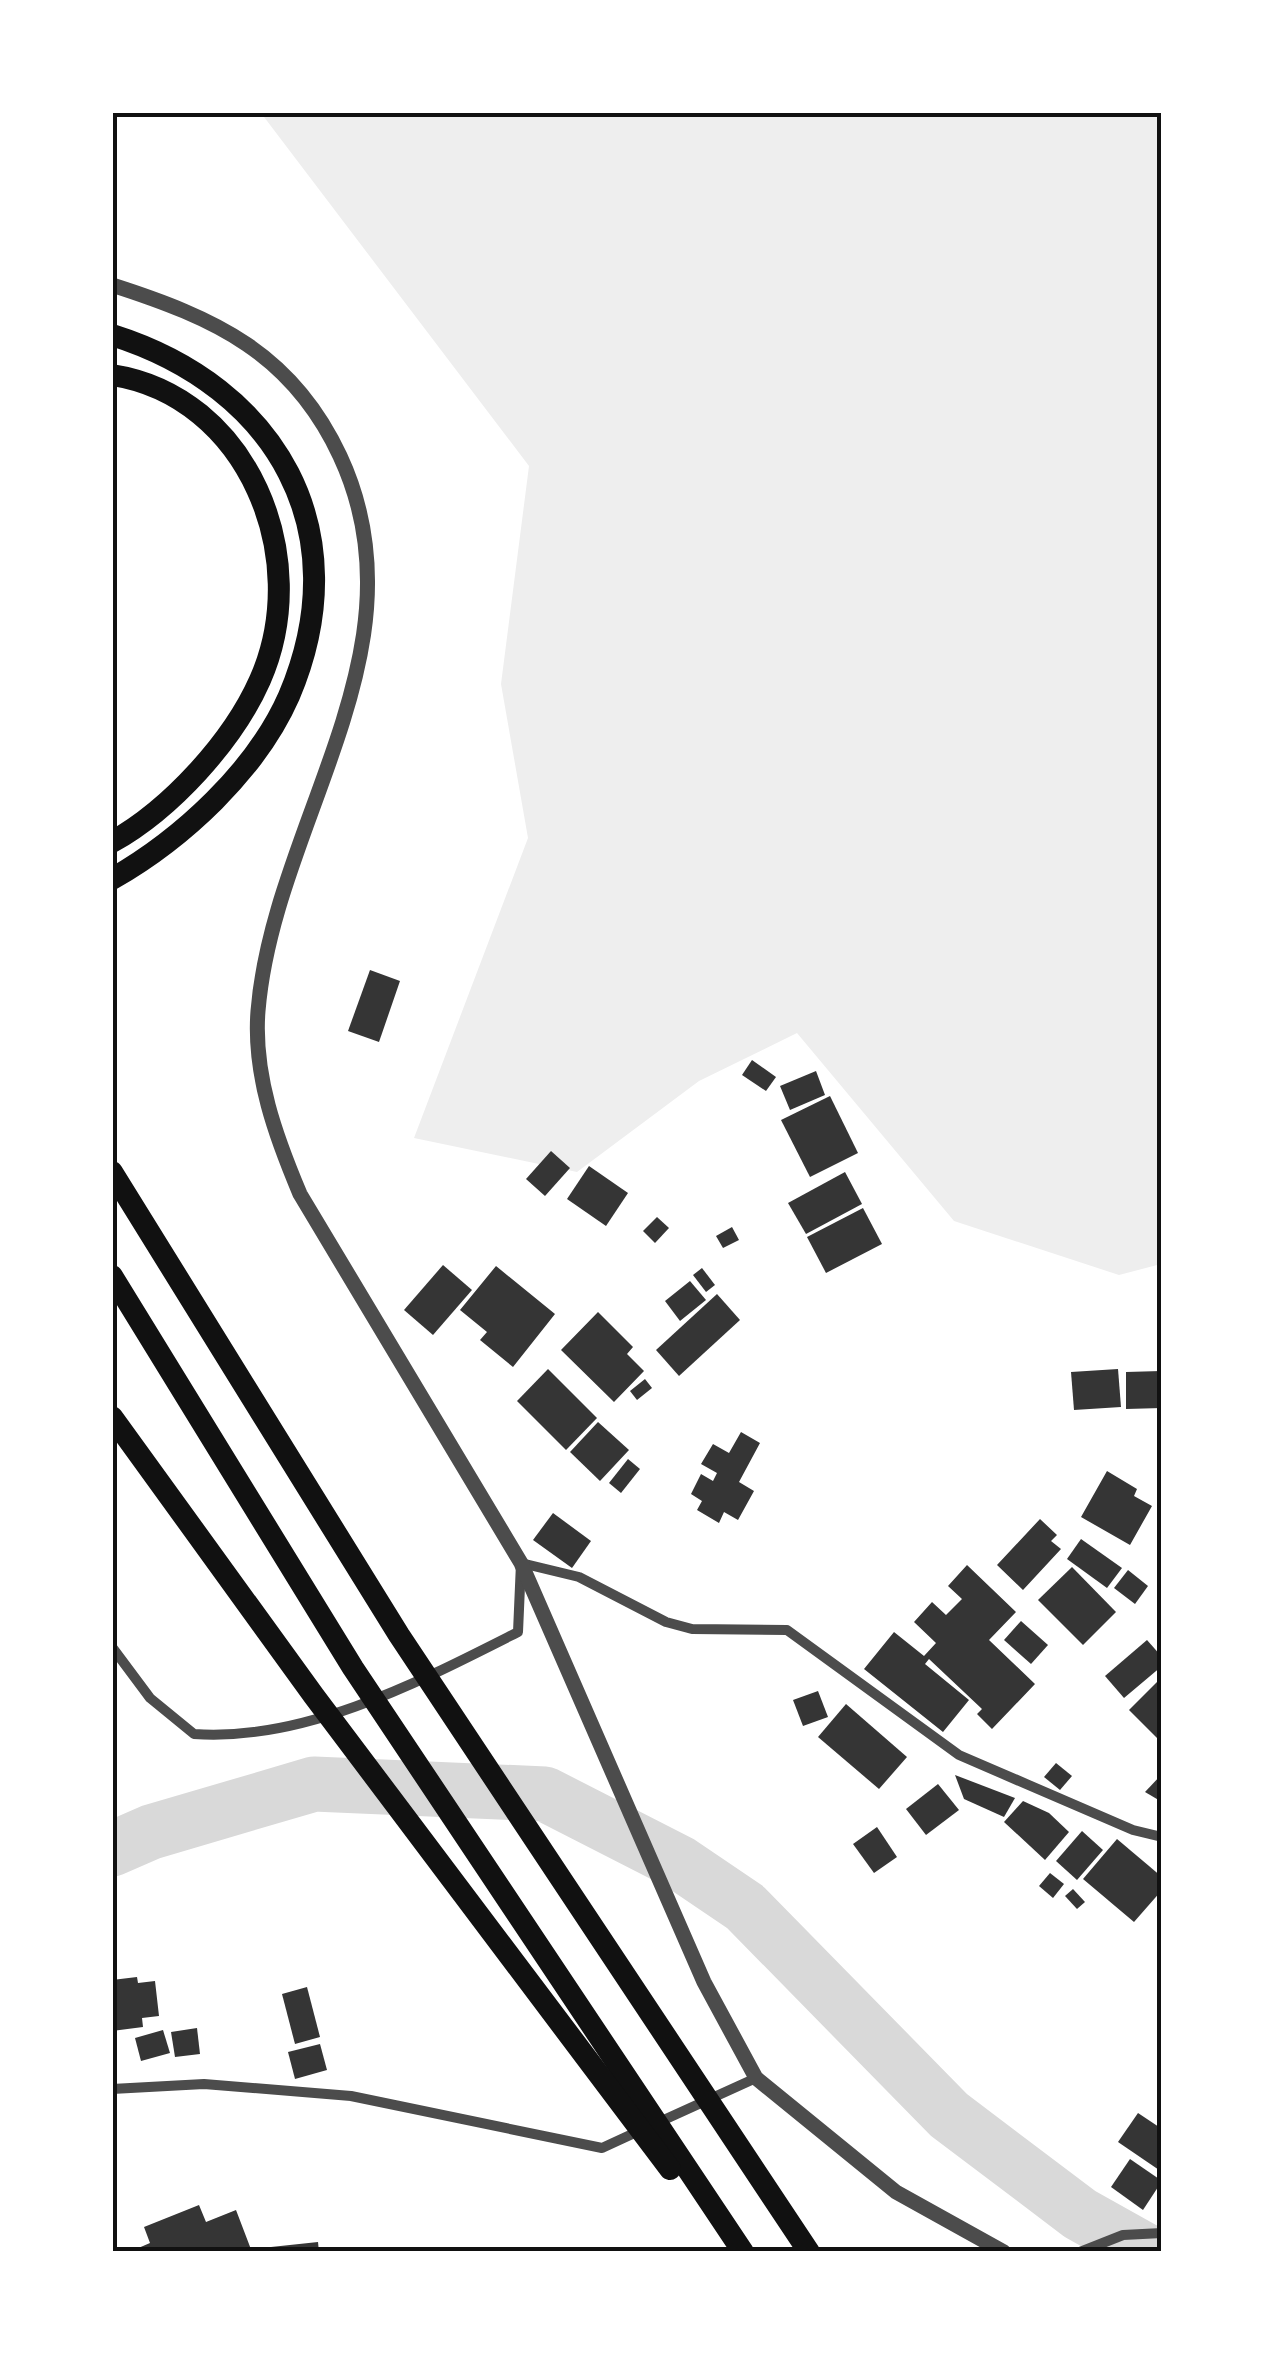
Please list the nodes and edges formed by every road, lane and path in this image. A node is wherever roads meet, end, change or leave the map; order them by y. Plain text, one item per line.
1 (112, 285) edge
2 (112, 335) edge
3 (112, 374) edge
4 (112, 842) edge
5 (112, 880) edge
6 (112, 1172) edge
7 (112, 1276) edge
8 (112, 1417) edge
9 (521, 1563) junction
10 (112, 1646) edge
11 (1162, 1837) edge
12 (756, 2078) junction
13 (112, 2089) edge
14 (1162, 2233) edge
15 (733, 2252) edge
16 (743, 2252) edge
17 (810, 2252) edge
18 (1004, 2252) edge
19 (1080, 2252) edge

1 - 9 street
2 - 5 highway
3 - 4 highway
6 - 17 highway
7 - 16 highway
8 - 15 highway
9 - 10 street
9 - 11 street
9 - 12 street
12 - 13 street
12 - 18 street
14 - 19 street

